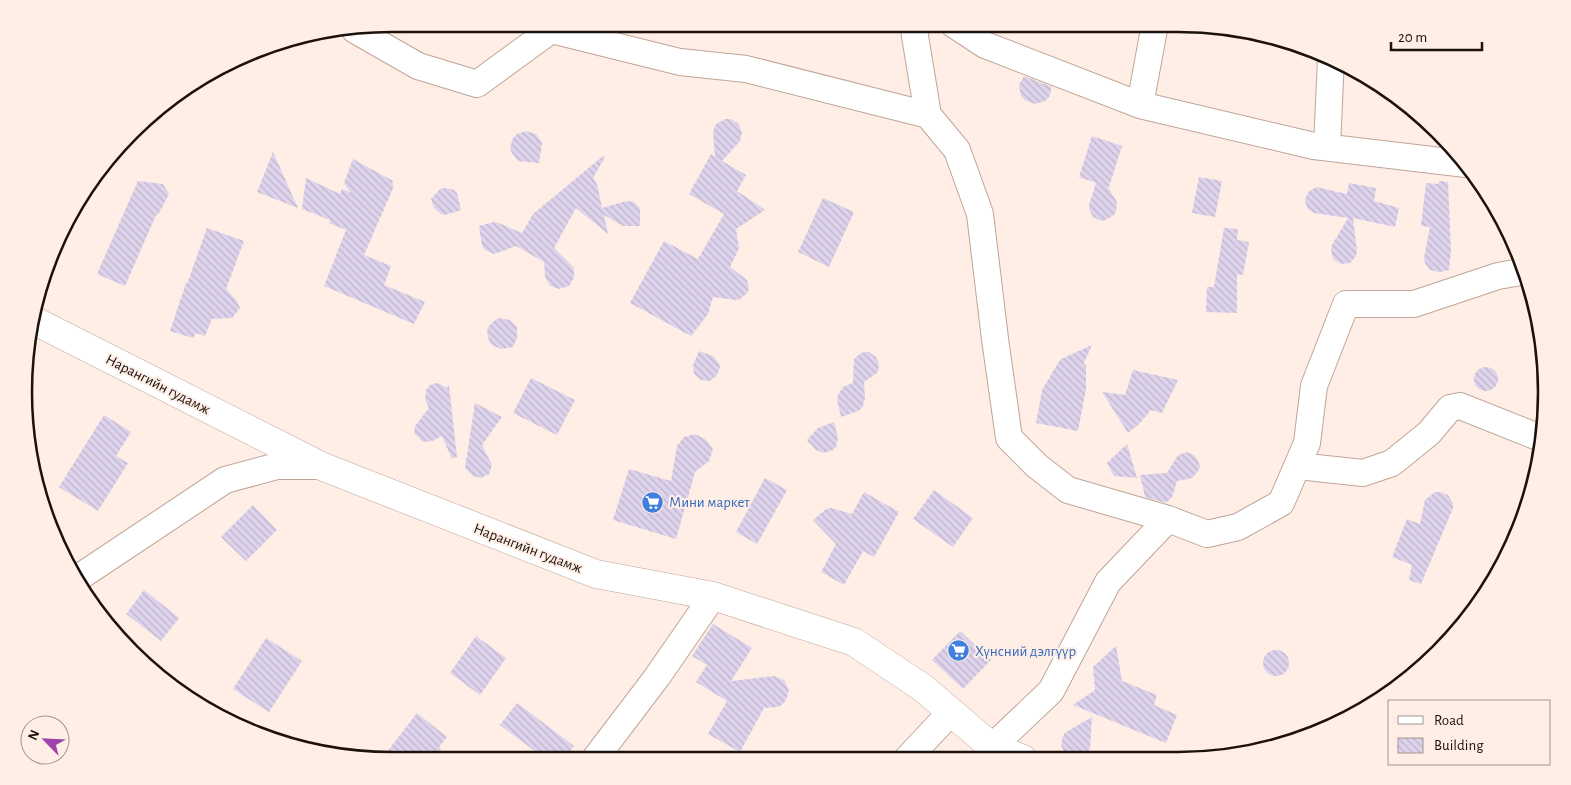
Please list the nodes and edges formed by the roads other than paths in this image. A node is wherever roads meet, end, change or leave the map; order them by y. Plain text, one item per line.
1 (548, 32) edge
2 (559, 32) edge
3 (914, 32) edge
4 (965, 32) edge
5 (1154, 32) edge
6 (362, 34) edge
7 (1331, 67) edge
8 (1140, 105) junction
9 (928, 116) junction
10 (1328, 147) junction
11 (1455, 163) edge
12 (1517, 273) edge
13 (39, 323) edge
14 (1535, 436) edge
15 (321, 466) junction
16 (1298, 466) junction
17 (1168, 519) junction
18 (83, 575) edge
19 (713, 596) junction
20 (951, 712) junction
21 (992, 747) junction
22 (600, 752) edge
23 (913, 752) edge
24 (1005, 752) edge

1 - 6 street
2 - 9 street
3 - 9 street
4 - 8 street
5 - 8 street
7 - 10 street
8 - 10 street
9 - 17 street
10 - 11 street
12 - 16 street
13 - 15 main road, Нарангийн гудамж
14 - 16 street
15 - 18 street
15 - 19 main road, Нарангийн гудамж
16 - 17 street
17 - 21 street
19 - 20 main road, Нарангийн гудамж
19 - 22 street
20 - 21 main road, Нарангийн гудамж
20 - 23 street
21 - 24 main road, Нарангийн гудамж

